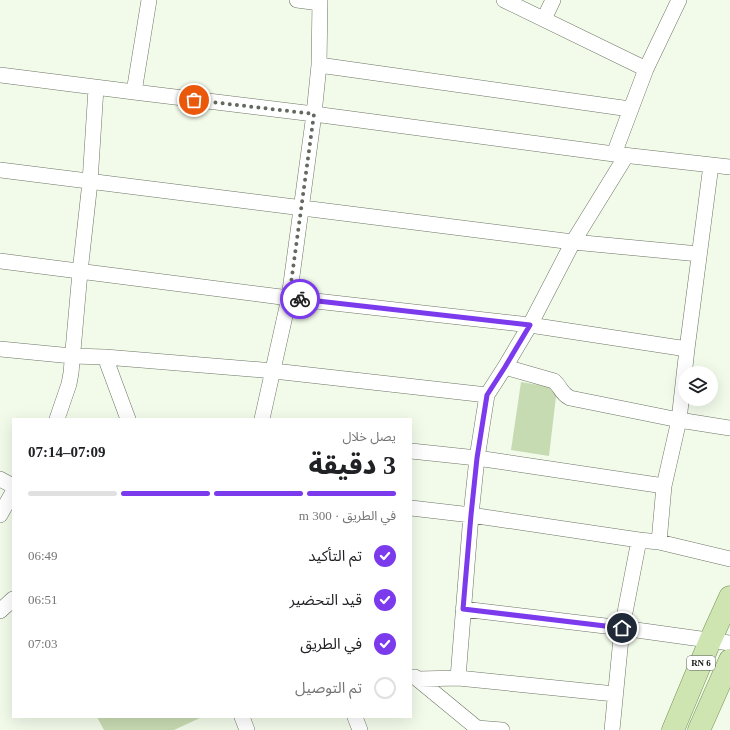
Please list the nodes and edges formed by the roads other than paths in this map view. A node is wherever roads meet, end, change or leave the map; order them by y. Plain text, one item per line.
1 (149, 0) edge
2 (297, 0) edge
3 (504, 0) edge
4 (553, 0) edge
5 (679, 0) edge
6 (320, 1) edge
7 (544, 19) junction
8 (319, 65) junction
9 (646, 69) junction
10 (0, 75) edge
11 (96, 88) junction
12 (134, 92) junction
13 (630, 109) junction
14 (314, 114) junction
15 (620, 155) junction
16 (711, 165) junction
17 (730, 167) edge
18 (0, 170) edge
19 (90, 182) junction
20 (301, 209) junction
21 (573, 242) junction
22 (699, 254) junction
23 (0, 261) edge
24 (80, 272) junction
25 (289, 298) junction
26 (530, 325) junction
27 (0, 349) edge
28 (687, 350) junction
29 (72, 356) junction
30 (105, 357) junction
31 (505, 367) junction
32 (274, 371) junction
33 (487, 395) junction
34 (57, 418) edge
35 (128, 418) edge
36 (262, 418) edge
37 (679, 420) junction
38 (730, 428) edge
39 (412, 450) edge
40 (477, 458) junction
41 (0, 479) edge
42 (12, 485) edge
43 (664, 486) junction
44 (12, 494) edge
45 (412, 508) edge
46 (0, 515) edge
47 (471, 515) junction
48 (639, 540) junction
49 (659, 542) junction
50 (730, 559) edge
51 (730, 597) edge
52 (12, 600) edge
53 (463, 609) junction
54 (0, 611) edge
55 (622, 628) junction
56 (720, 642) edge
57 (730, 660) edge
58 (415, 676) edge
59 (458, 678) junction
60 (616, 694) junction
61 (242, 718) edge
62 (355, 718) edge
63 (475, 729) edge
64 (247, 730) edge
65 (360, 730) edge
66 (502, 730) edge
67 (612, 730) edge
68 (673, 730) edge
69 (699, 730) edge

1 - 12 street
2 - 6 street
3 - 7 street
4 - 7 street
5 - 9 street
6 - 8 street
7 - 9 street
8 - 13 street
8 - 14 street
9 - 13 street
10 - 11 street
11 - 12 street
11 - 19 street
12 - 14 street
13 - 15 street
14 - 15 street
14 - 20 street
15 - 16 street
15 - 21 street
16 - 17 street
16 - 22 street
18 - 19 street
19 - 20 street
19 - 24 street
20 - 21 street
20 - 25 street
21 - 22 street
21 - 26 street
22 - 28 street
23 - 24 street
24 - 25 street
24 - 29 street
25 - 26 street
25 - 32 street
26 - 28 street
26 - 31 street
27 - 29 street
28 - 37 street
29 - 30 street
29 - 34 street
30 - 32 street
30 - 35 street
31 - 33 street
31 - 37 street
32 - 33 street
32 - 36 street
33 - 40 street
37 - 38 street
37 - 43 street
39 - 40 street
40 - 43 street
40 - 47 street
41 - 42 street
43 - 49 street
44 - 46 street
45 - 47 street
47 - 48 street
47 - 53 street
48 - 49 street
48 - 55 street
49 - 50 street
51 - 56 main road, RN 6
52 - 54 street
53 - 55 street
53 - 59 street
55 - 56 street
55 - 60 street
56 - 68 main road, RN 6
57 - 69 main road, RN 6
58 - 59 street
58 - 63 street
59 - 60 street
60 - 67 street
61 - 64 street
62 - 65 street
63 - 66 street

